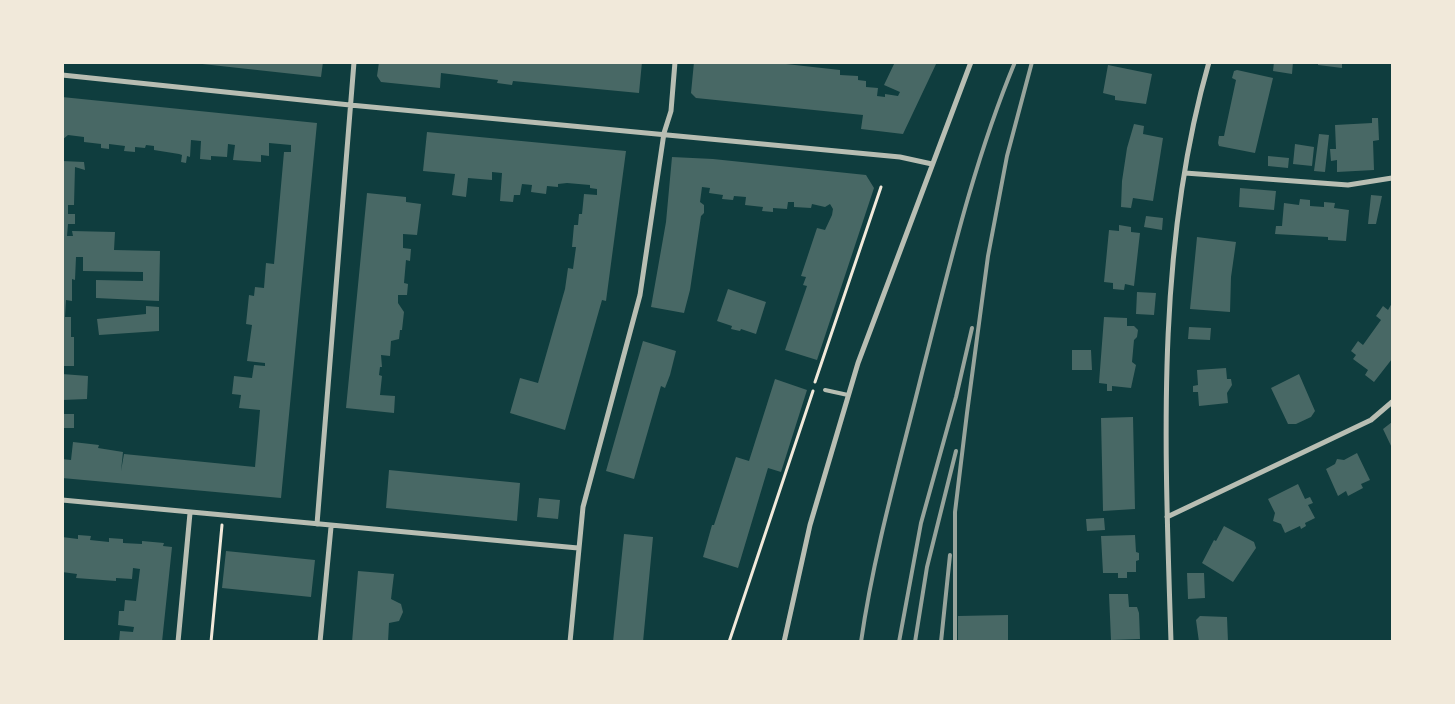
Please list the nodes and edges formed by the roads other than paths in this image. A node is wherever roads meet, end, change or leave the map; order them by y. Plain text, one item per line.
1 (354, 62) edge
2 (675, 62) edge
3 (971, 62) edge
4 (1209, 62) edge
5 (62, 75) edge
6 (350, 105) junction
7 (664, 133) junction
8 (932, 164) junction
9 (1186, 173) junction
10 (1392, 178) edge
11 (825, 390) dead end
12 (848, 395) junction
13 (1392, 402) edge
14 (62, 500) edge
15 (190, 513) junction
16 (1167, 517) junction
17 (317, 524) junction
18 (332, 527) junction
19 (578, 548) junction
20 (178, 642) edge
21 (320, 642) edge
22 (570, 642) edge
23 (784, 642) edge
24 (1171, 642) edge

1 - 6 street
2 - 7 street
3 - 8 street
4 - 9 street
5 - 6 street
6 - 7 street
6 - 17 street
7 - 8 street
7 - 19 street
8 - 12 street
9 - 10 street
9 - 16 street
11 - 12 lane
12 - 23 street
13 - 16 street
14 - 15 street
15 - 17 street
15 - 20 street
16 - 24 street
17 - 18 street
18 - 19 street
18 - 21 street
19 - 22 street

